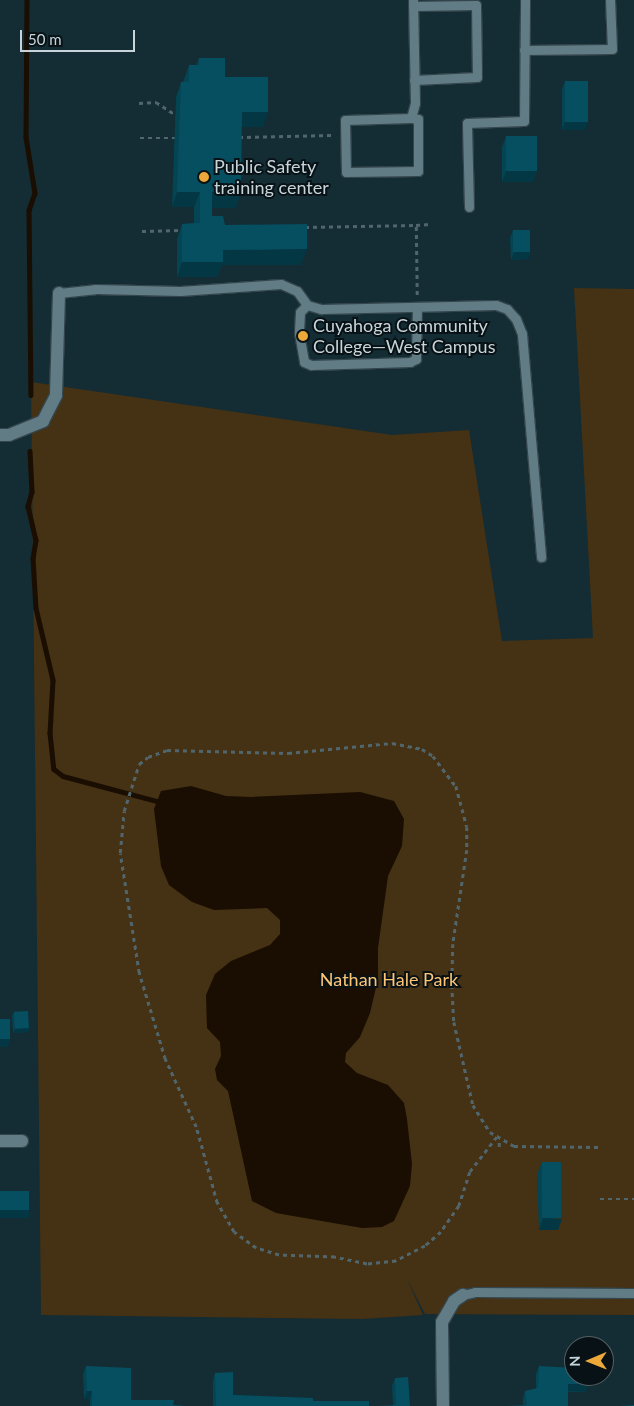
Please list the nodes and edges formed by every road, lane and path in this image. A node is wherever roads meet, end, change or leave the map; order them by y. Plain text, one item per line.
1 (525, 0) edge
2 (610, 0) edge
3 (413, 3) edge
4 (524, 50) junction
5 (414, 80) junction
6 (139, 102) dead end
7 (176, 115) dead end
8 (411, 118) junction
9 (331, 135) dead end
10 (233, 137) edge
11 (140, 138) dead end
12 (180, 138) edge
13 (469, 207) dead end
14 (430, 224) dead end
15 (416, 225) junction
16 (297, 227) edge
17 (188, 229) edge
18 (142, 231) dead end
19 (59, 293) joint
20 (307, 305) junction
21 (417, 307) junction
22 (0, 435) edge
23 (541, 557) dead end
24 (498, 1138) junction
25 (22, 1141) dead end
26 (0, 1142) edge
27 (499, 1147) dead end
28 (600, 1148) dead end
29 (600, 1199) dead end
30 (634, 1199) edge
31 (634, 1293) edge
32 (463, 1295) joint
33 (443, 1406) edge

1 - 4 lane
2 - 4 lane
3 - 5 lane
3 - 5 lane
4 - 13 lane
5 - 8 lane
6 - 7 path
8 - 8 lane
9 - 10 path
11 - 12 path
14 - 15 path
15 - 16 path
15 - 21 path
17 - 18 path
19 - 20 lane
19 - 22 street
20 - 21 lane
20 - 21 lane
21 - 23 lane
24 - 24 path
24 - 27 path
24 - 28 path
25 - 26 street
29 - 30 path
31 - 32 lane
32 - 33 street

